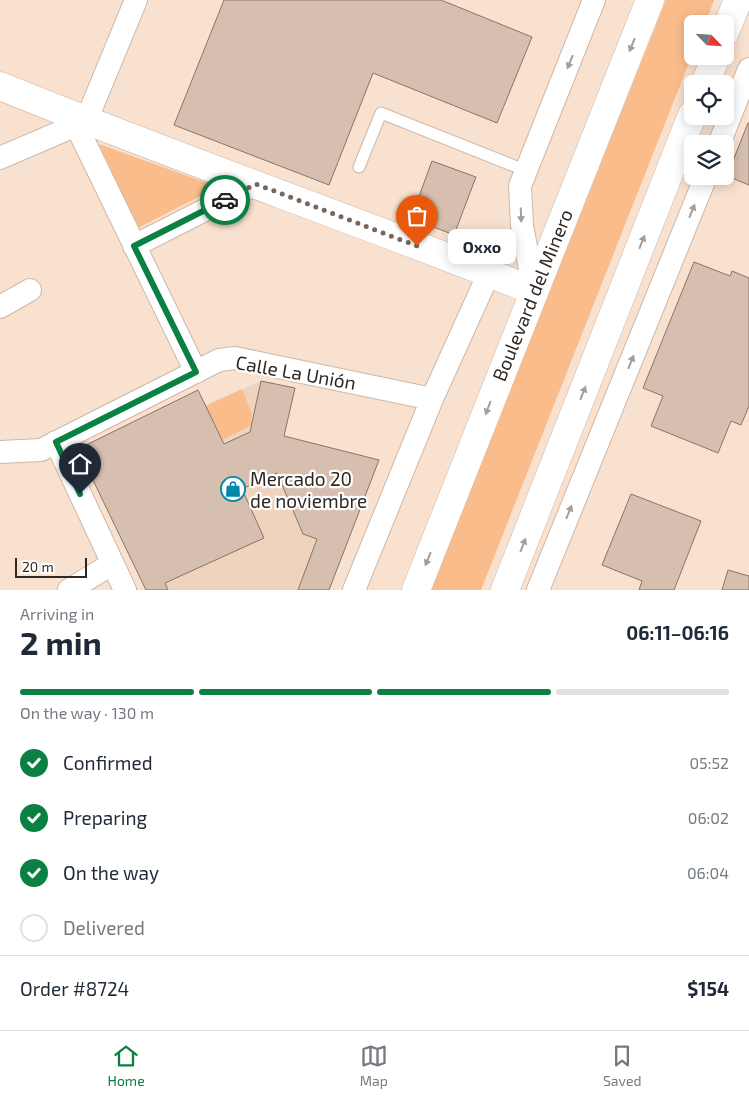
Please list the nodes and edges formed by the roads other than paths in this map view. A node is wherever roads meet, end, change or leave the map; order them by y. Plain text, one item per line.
1 (136, 0) edge
2 (594, 0) edge
3 (650, 0) edge
4 (738, 0) edge
5 (732, 15) edge
6 (749, 69) edge
7 (0, 86) edge
8 (81, 123) junction
9 (688, 125) edge
10 (723, 135) edge
11 (0, 158) edge
12 (359, 167) dead end
13 (527, 171) junction
14 (256, 184) junction
15 (702, 185) edge
16 (134, 246) junction
17 (489, 273) junction
18 (30, 290) dead end
19 (534, 291) junction
20 (0, 307) edge
21 (196, 372) junction
22 (432, 399) junction
23 (56, 442) junction
24 (0, 452) edge
25 (112, 564) junction
26 (69, 590) edge
27 (125, 590) edge
28 (354, 590) edge
29 (416, 590) edge
30 (505, 590) edge
31 (538, 590) edge

1 - 8 street
2 -> 13 street
3 -> 19 main road, Boulevard del Minero
4 - 5 main road
6 - 10 street
7 - 8 main road
8 - 11 street
8 - 14 main road
8 - 16 street
30 -> 9 main road
12 - 13 lane
13 -> 19 street
14 - 16 street
14 - 17 main road
31 -> 15 street
16 - 21 street
17 - 19 main road
17 - 22 street
18 - 20 street
19 -> 29 main road, Boulevard del Minero
21 - 22 street, Calle La Unión
21 - 23 street, Calle La Unión
22 - 28 street
23 - 24 street, Calle La Unión
23 - 25 street
25 - 26 street
25 - 27 street

